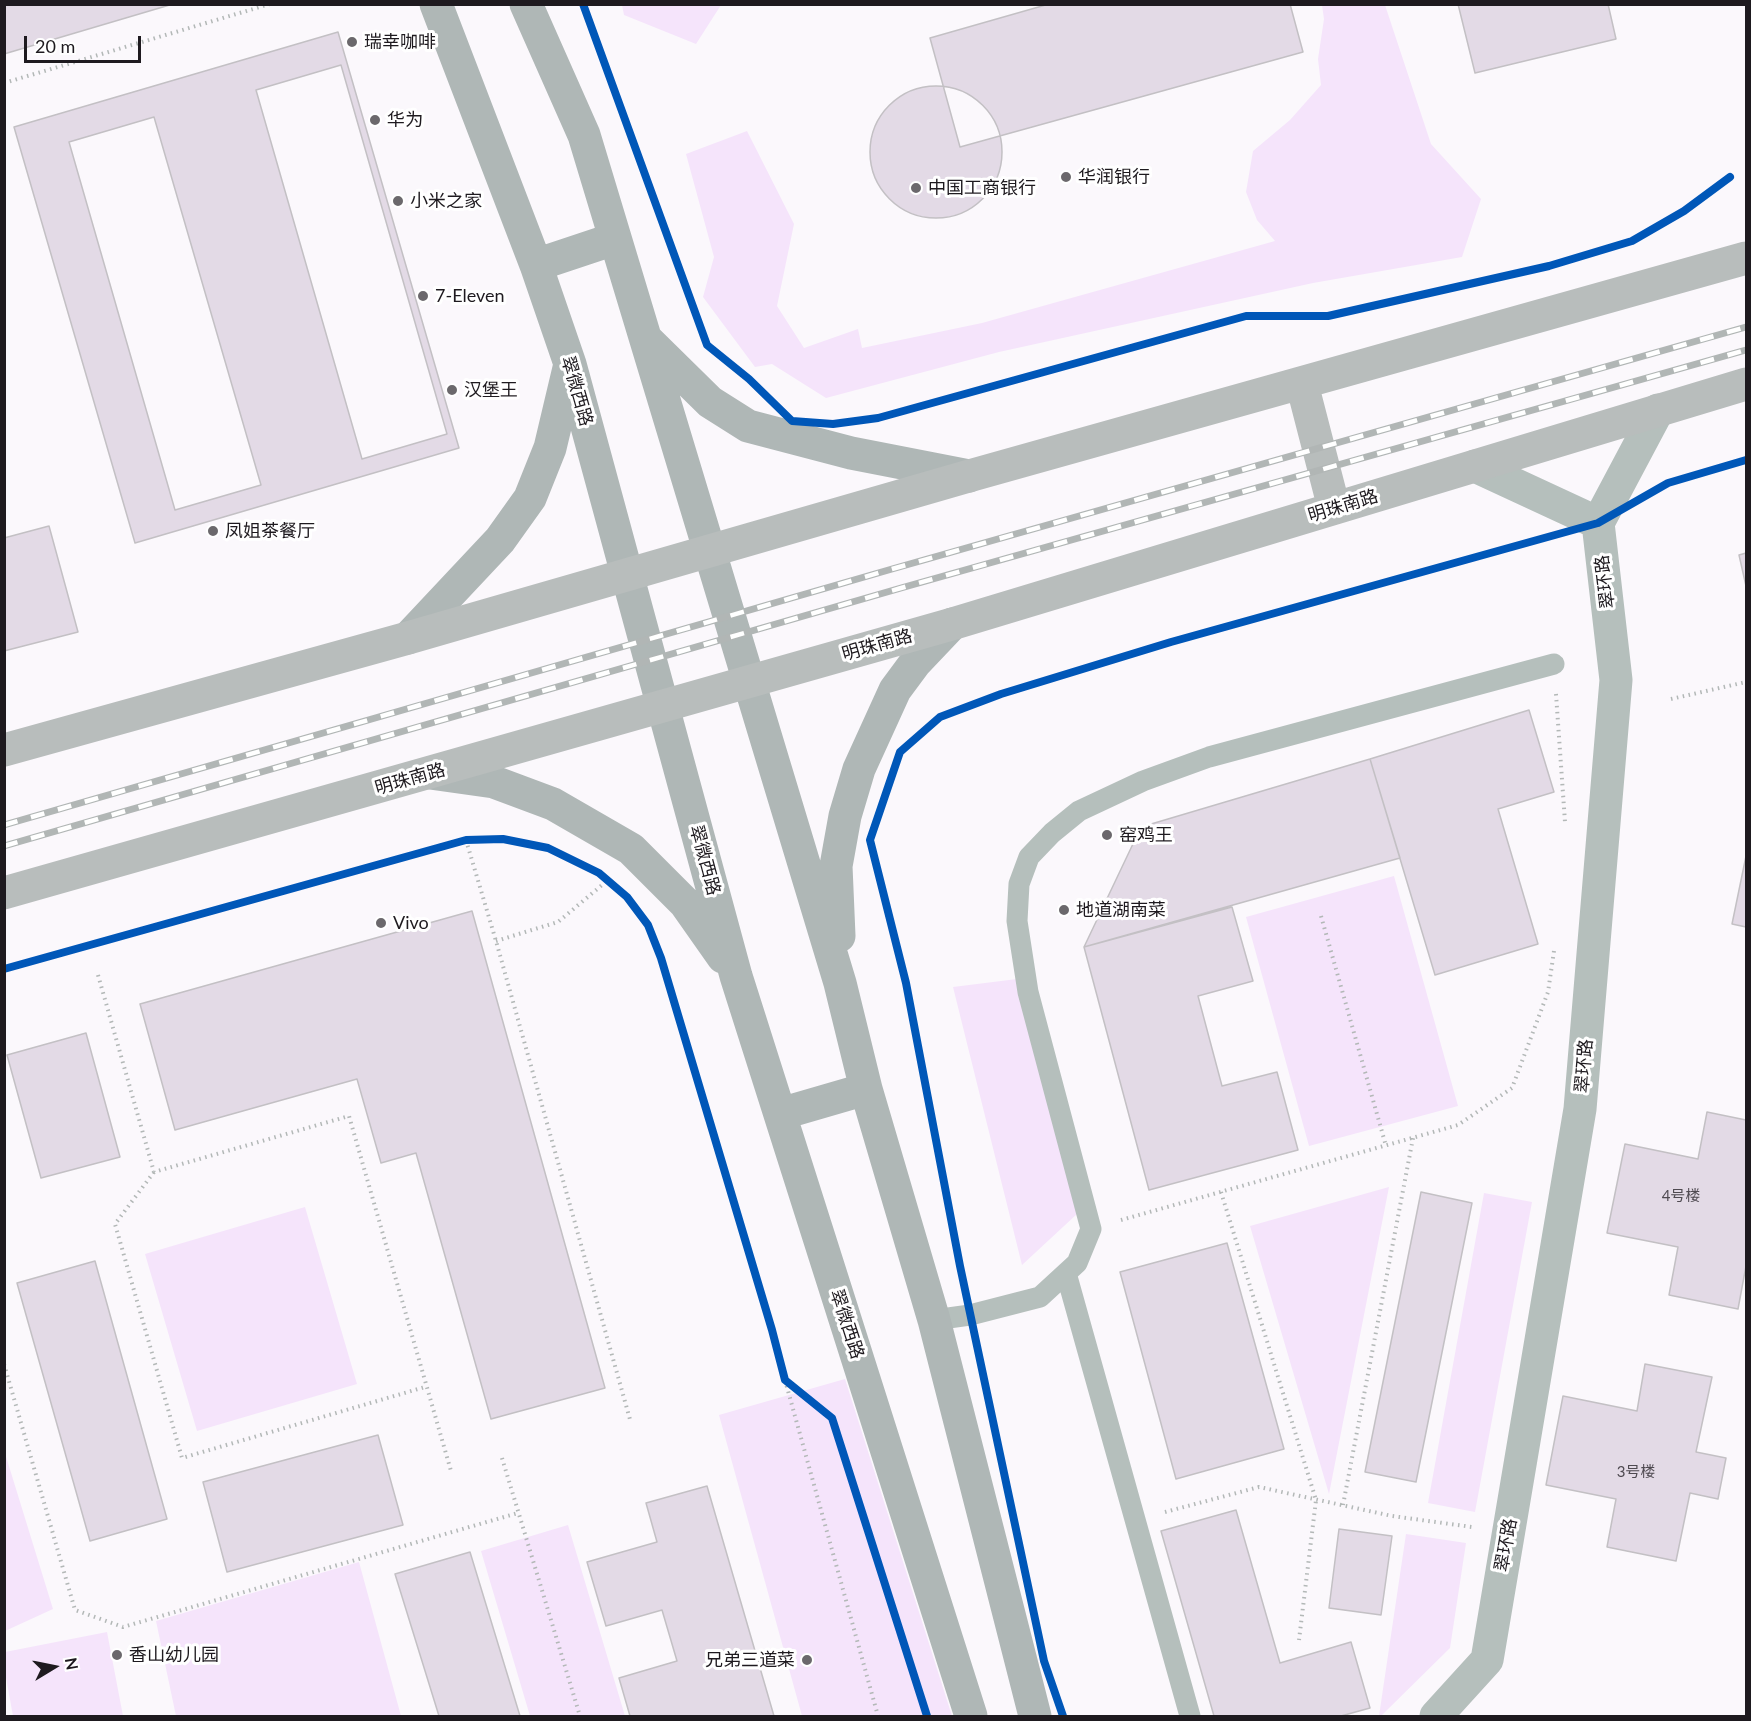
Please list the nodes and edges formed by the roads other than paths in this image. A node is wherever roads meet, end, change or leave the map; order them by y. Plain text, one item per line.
1 (436, 4) edge
2 (526, 4) edge
3 (614, 239) junction
4 (1746, 258) edge
5 (536, 265) junction
6 (646, 340) junction
7 (570, 363) junction
8 (1302, 384) junction
9 (1746, 384) edge
10 (1658, 410) junction
11 (1475, 466) junction
12 (969, 476) junction
13 (1334, 508) junction
14 (1598, 523) junction
15 (710, 551) junction
16 (627, 575) junction
17 (952, 624) junction
18 (408, 638) junction
19 (1554, 664) road end
20 (750, 682) junction
21 (663, 707) junction
22 (4, 750) edge
23 (430, 773) junction
24 (4, 893) edge
25 (736, 976) junction
26 (840, 983) junction
27 (866, 1089) junction
28 (780, 1114) junction
29 (1066, 1273) junction
30 (934, 1320) junction
31 (1438, 1714) edge
32 (971, 1716) edge
33 (1035, 1716) edge
34 (1190, 1716) edge

1 - 5 main road, 翠微西路
2 - 3 main road
3 - 5 main road
3 - 6 main road
4 - 8 highway
5 - 7 main road, 翠微西路
6 - 12 main road
6 - 15 main road
7 - 16 main road, 翠微西路
7 - 18 main road
8 - 12 highway
8 - 13 highway
9 - 10 highway, 明珠南路
10 - 11 highway, 明珠南路
10 - 14 street
11 - 13 highway, 明珠南路
11 - 14 street
12 - 15 highway
13 - 17 highway, 明珠南路
14 - 31 street, 翠环路
15 - 16 highway
15 - 20 main road
16 - 18 highway
16 - 21 main road, 翠微西路
17 - 20 highway, 明珠南路
17 - 26 main road
18 - 22 highway
19 - 29 lane
20 - 21 highway, 明珠南路
20 - 26 main road
21 - 23 highway, 明珠南路
21 - 25 main road, 翠微西路
23 - 24 highway, 明珠南路
23 - 25 main road
25 - 28 main road, 翠微西路
26 - 27 main road
27 - 28 main road
27 - 30 main road
28 - 32 main road, 翠微西路
29 - 30 lane
29 - 34 lane
30 - 33 main road

